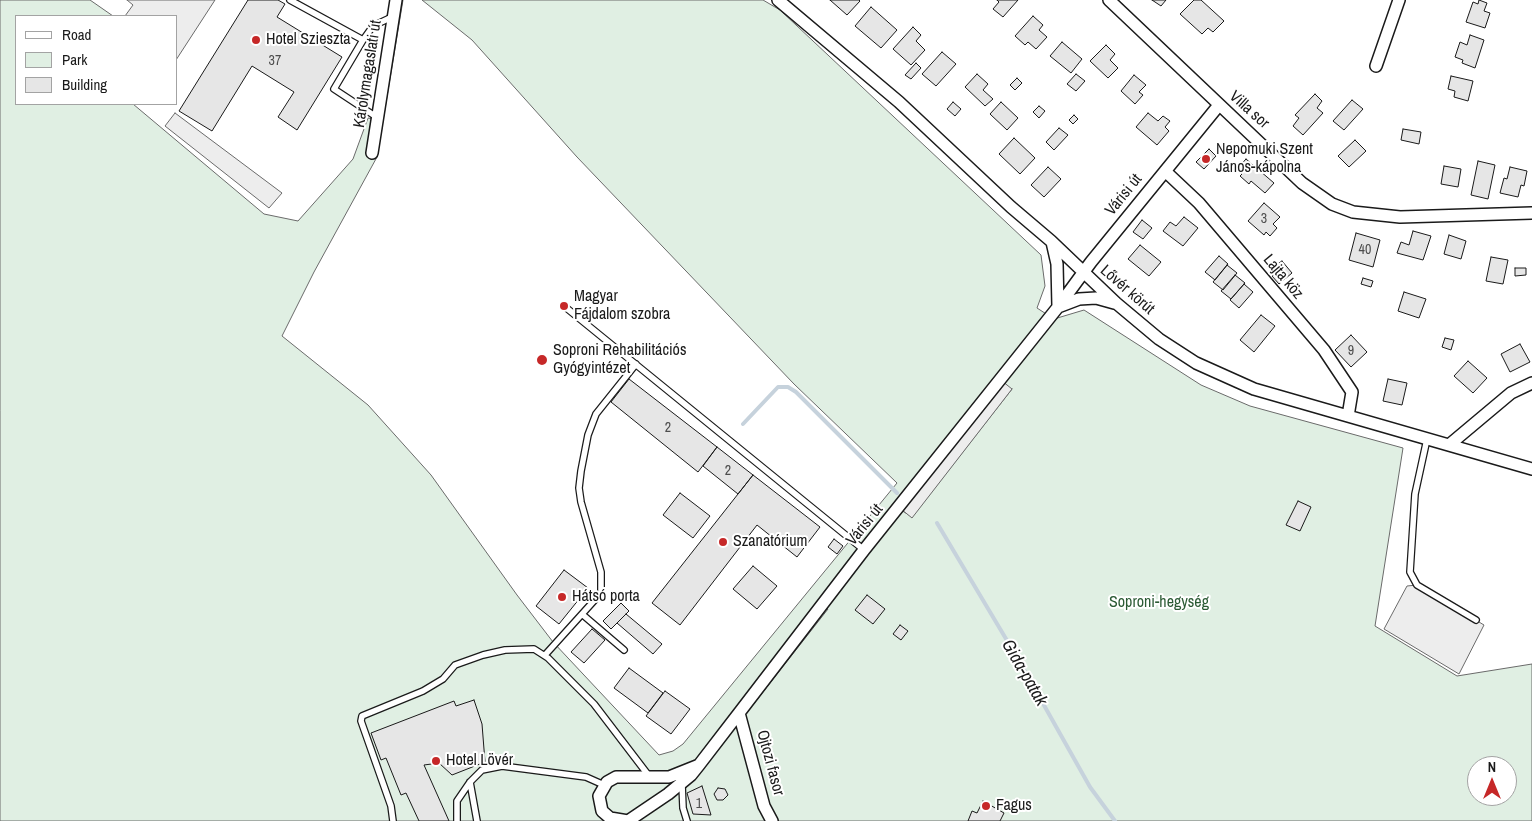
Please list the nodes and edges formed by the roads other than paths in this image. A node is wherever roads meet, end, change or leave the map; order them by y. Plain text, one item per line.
1 (290, 0) edge
2 (396, 0) edge
3 (778, 0) edge
4 (1109, 0) edge
5 (1399, 0) edge
6 (394, 16) junction
7 (363, 40) junction
8 (1376, 66) dead end
9 (1219, 105) junction
10 (378, 118) junction
11 (372, 153) dead end
12 (1165, 170) junction
13 (1532, 213) edge
14 (1051, 241) junction
15 (1083, 273) junction
16 (1116, 304) junction
17 (564, 306) dead end
18 (1058, 307) junction
19 (636, 364) junction
20 (1532, 383) edge
21 (1348, 416) junction
22 (1427, 439) junction
23 (1449, 445) junction
24 (1532, 469) edge
25 (864, 550) junction
26 (583, 615) junction
27 (1476, 620) dead end
28 (624, 650) dead end
29 (545, 655) junction
30 (739, 713) junction
31 (699, 765) junction
32 (650, 777) junction
33 (470, 782) junction
34 (682, 784) junction
35 (604, 785) junction
36 (609, 820) edge
37 (393, 821) edge
38 (457, 821) edge
39 (477, 821) edge
40 (687, 821) edge
41 (772, 821) edge

1 - 7 lane
2 - 6 street, Károlymagaslati út
3 - 14 street, Lővér körút
4 - 9 street, Villa sor
5 - 8 street
6 - 7 lane
6 - 10 street, Károlymagaslati út
7 - 10 lane
9 - 12 street, Várisi út
9 - 13 street, Villa sor
10 - 11 street, Károlymagaslati út
12 - 15 street, Várisi út
12 - 21 street, Lajta köz
14 - 15 street, Lővér körút
14 - 18 street
15 - 16 street, Lővér körút
15 - 18 street, Várisi út
16 - 18 street
16 - 21 street, Lővér körút
17 - 19 lane
18 - 25 street, Várisi út
19 - 25 lane
19 - 26 lane
20 - 23 street
21 - 22 street, Lővér körút
22 - 23 street, Lővér körút
22 - 27 lane
23 - 24 street, Lővér körút
25 - 30 street, Várisi út
26 - 28 lane
26 - 29 lane
29 - 32 lane
29 - 37 lane
30 - 31 street, Várisi út
30 - 41 street, Ojtozi fasor
31 - 32 street
31 - 34 street, Várisi út
32 - 35 street
33 - 35 lane
33 - 38 lane
33 - 39 lane
34 - 36 street, Várisi út
34 - 40 lane
35 - 36 street, Várisi út

